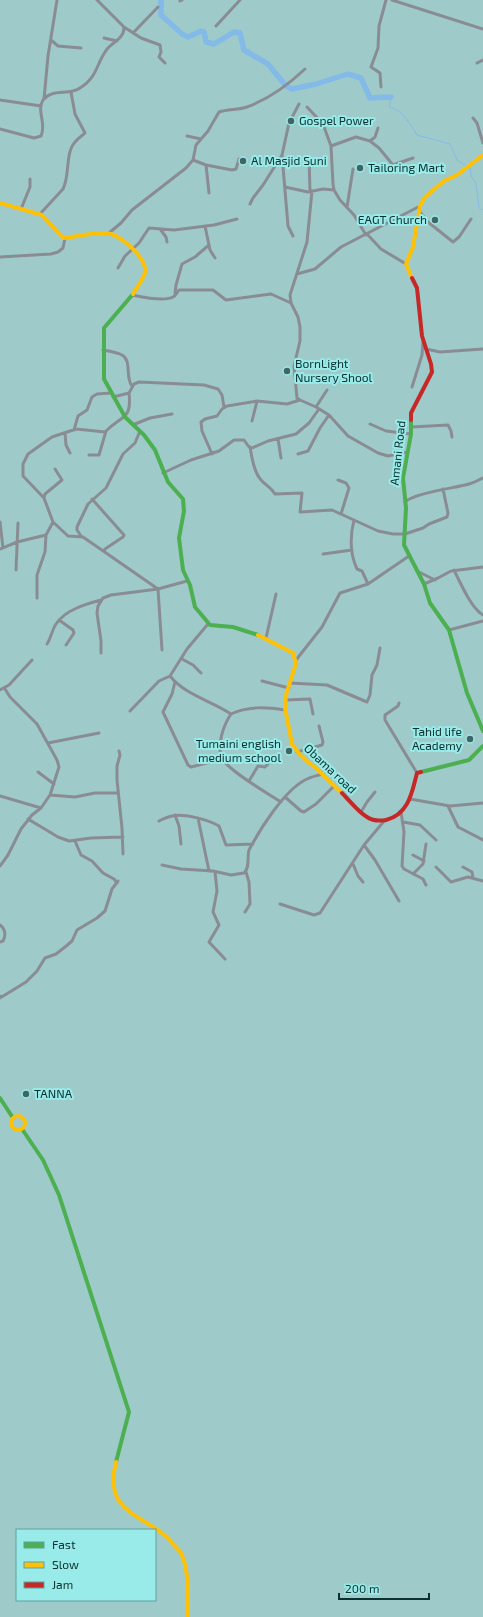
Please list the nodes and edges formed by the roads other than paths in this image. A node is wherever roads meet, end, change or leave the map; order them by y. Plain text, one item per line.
1 (57, 0) edge
2 (97, 0) edge
3 (240, 0) edge
4 (386, 0) edge
5 (392, 0) edge
6 (158, 7) dead end
7 (216, 26) dead end
8 (124, 28) junction
9 (483, 29) edge
10 (133, 33) junction
11 (104, 38) dead end
12 (51, 40) junction
13 (117, 41) junction
14 (81, 48) dead end
15 (483, 60) edge
16 (165, 63) dead end
17 (477, 63) dead end
18 (305, 69) dead end
19 (381, 87) dead end
20 (71, 92) junction
21 (44, 99) junction
22 (0, 100) edge
23 (299, 104) dead end
24 (41, 106) junction
25 (307, 107) dead end
26 (473, 118) dead end
27 (378, 128) dead end
28 (0, 129) edge
29 (187, 136) dead end
30 (201, 139) junction
31 (370, 141) junction
32 (483, 143) edge
33 (331, 146) junction
34 (282, 155) junction
35 (483, 155) edge
36 (309, 158) dead end
37 (413, 158) dead end
38 (239, 159) dead end
39 (193, 160) junction
40 (206, 165) junction
41 (354, 169) dead end
42 (30, 179) dead end
43 (285, 187) junction
44 (334, 190) junction
45 (311, 191) junction
46 (209, 193) dead end
47 (0, 203) edge
48 (250, 204) dead end
49 (347, 207) junction
50 (21, 208) junction
51 (419, 208) junction
52 (40, 214) junction
53 (237, 220) dead end
54 (471, 220) dead end
55 (205, 226) junction
56 (160, 229) junction
57 (109, 233) junction
58 (366, 234) junction
59 (294, 236) dead end
60 (65, 238) junction
61 (167, 242) dead end
62 (209, 245) junction
63 (132, 249) junction
64 (0, 257) edge
65 (215, 258) dead end
66 (406, 264) junction
67 (118, 268) dead end
68 (298, 274) junction
69 (132, 295) junction
70 (175, 295) junction
71 (291, 303) junction
72 (423, 339) junction
73 (426, 348) junction
74 (483, 348) edge
75 (103, 350) junction
76 (132, 386) junction
77 (412, 387) dead end
78 (327, 390) dead end
79 (129, 393) junction
80 (112, 395) junction
81 (300, 400) junction
82 (257, 401) junction
83 (224, 407) junction
84 (316, 407) junction
85 (319, 410) junction
86 (172, 414) dead end
87 (329, 415) junction
88 (125, 417) junction
89 (252, 421) dead end
90 (135, 424) junction
91 (370, 424) dead end
92 (411, 427) junction
93 (74, 430) junction
94 (140, 431) junction
95 (105, 432) junction
96 (65, 433) junction
97 (411, 434) junction
98 (452, 437) dead end
99 (278, 439) junction
100 (250, 447) junction
101 (408, 452) junction
102 (70, 453) dead end
103 (212, 454) junction
104 (298, 454) dead end
105 (89, 455) dead end
106 (282, 458) dead end
107 (55, 469) dead end
108 (163, 473) junction
109 (483, 478) edge
110 (338, 480) dead end
111 (443, 489) junction
112 (44, 498) junction
113 (92, 499) junction
114 (405, 502) junction
115 (341, 514) junction
116 (354, 520) junction
117 (0, 522) edge
118 (53, 522) junction
119 (18, 523) dead end
120 (404, 534) junction
121 (46, 535) junction
122 (81, 536) junction
123 (17, 542) junction
124 (1, 549) edge
125 (352, 550) junction
126 (104, 551) junction
127 (323, 554) dead end
128 (409, 556) junction
129 (483, 567) edge
130 (16, 570) dead end
131 (454, 570) junction
132 (416, 571) junction
133 (435, 580) junction
134 (188, 582) junction
135 (368, 584) junction
136 (424, 584) junction
137 (158, 589) junction
138 (276, 594) dead end
139 (37, 598) dead end
140 (101, 600) junction
141 (483, 615) edge
142 (59, 620) junction
143 (483, 621) edge
144 (208, 624) junction
145 (449, 630) junction
146 (266, 638) junction
147 (47, 644) dead end
148 (66, 645) dead end
149 (380, 648) dead end
150 (162, 650) dead end
151 (101, 653) dead end
152 (182, 659) junction
153 (32, 660) dead end
154 (296, 660) junction
155 (201, 673) dead end
156 (170, 676) junction
157 (262, 681) dead end
158 (175, 682) junction
159 (290, 683) junction
160 (289, 688) junction
161 (5, 689) junction
162 (0, 690) edge
163 (286, 700) junction
164 (399, 703) dead end
165 (285, 710) junction
166 (130, 711) dead end
167 (231, 714) junction
168 (313, 714) dead end
169 (319, 726) dead end
170 (483, 731) edge
171 (99, 733) dead end
172 (48, 743) junction
173 (483, 746) edge
174 (119, 752) dead end
175 (297, 752) junction
176 (222, 759) junction
177 (268, 764) dead end
178 (38, 772) dead end
179 (416, 772) junction
180 (322, 774) junction
181 (249, 781) junction
182 (54, 784) junction
183 (334, 786) junction
184 (374, 792) dead end
185 (118, 793) junction
186 (50, 795) junction
187 (0, 796) edge
188 (285, 797) junction
189 (410, 799) junction
190 (282, 802) junction
191 (483, 803) edge
192 (448, 806) junction
193 (41, 808) junction
194 (361, 812) junction
195 (401, 812) junction
196 (175, 816) junction
197 (198, 818) junction
198 (28, 819) junction
199 (385, 820) junction
200 (159, 821) dead end
201 (403, 822) junction
202 (123, 837) junction
203 (436, 840) dead end
204 (483, 840) edge
205 (75, 841) junction
206 (181, 844) dead end
207 (253, 844) junction
208 (426, 844) dead end
209 (364, 845) junction
210 (123, 854) dead end
211 (413, 855) dead end
212 (424, 861) junction
213 (353, 864) junction
214 (162, 865) dead end
215 (0, 866) edge
216 (436, 867) dead end
217 (463, 867) dead end
218 (209, 871) junction
219 (215, 872) junction
220 (246, 872) junction
221 (413, 874) junction
222 (473, 878) junction
223 (483, 881) edge
224 (363, 882) dead end
225 (426, 885) dead end
226 (399, 901) dead end
227 (280, 904) dead end
228 (245, 912) dead end
229 (0, 925) edge
230 (0, 942) edge
231 (225, 958) dead end
232 (0, 997) edge
233 (0, 1098) edge
234 (13, 1118) junction
235 (22, 1129) junction
236 (188, 1617) edge

1 - 12 street
2 - 8 street
3 - 7 street
4 - 19 street
5 - 9 street
6 - 10 street
8 - 10 street
8 - 13 street
10 - 16 street
11 - 13 street
12 - 14 street
12 - 21 street
13 - 20 street
15 - 17 street
18 - 30 street
20 - 21 street
20 - 52 street
21 - 24 street
22 - 24 street
23 - 34 street
24 - 28 street
25 - 33 street
26 - 32 street
27 - 31 street
29 - 30 street
30 - 39 street
31 - 33 street
31 - 37 street
33 - 44 street
34 - 43 street
34 - 48 street
35 - 51 street
36 - 45 street
38 - 40 street
39 - 40 street
39 - 57 street
40 - 46 street
41 - 49 street
42 - 50 street
43 - 45 street
43 - 59 street
44 - 45 street
44 - 49 street
45 - 68 street
47 - 50 street
49 - 58 street
50 - 52 street
51 - 54 street
51 - 58 street
51 - 66 street
52 - 60 street
53 - 55 street
55 - 56 street
55 - 62 street
56 - 61 street
56 - 63 street
57 - 60 street
57 - 63 street
58 - 66 street
58 - 68 street
60 - 64 street
62 - 65 street
62 - 70 street
63 - 67 street
63 - 69 street
66 - 72 street, Amani Road
68 - 71 street
69 - 70 street
69 - 75 street
70 - 71 street
71 - 81 street
72 - 73 street, Amani Road
72 - 77 street
73 - 74 street
73 - 92 street, Amani Road
75 - 76 street
75 - 80 street
76 - 79 street
76 - 83 street
78 - 84 street
79 - 80 street
79 - 88 street
80 - 88 street
80 - 93 street
81 - 82 street
81 - 84 street
82 - 83 street
82 - 89 street
83 - 103 street
84 - 85 street
85 - 87 street
85 - 99 street
86 - 90 street
87 - 101 street
87 - 104 street
88 - 90 street
88 - 95 street
90 - 94 street
91 - 97 street
92 - 97 street, Amani Road
92 - 98 street
93 - 95 street
93 - 96 street
94 - 108 street
94 - 113 street
95 - 105 street
96 - 102 street
96 - 112 street
97 - 101 street, Amani Road
99 - 100 street
99 - 106 street
100 - 103 street
100 - 115 street
101 - 114 street, Amani Road
103 - 108 street
107 - 112 street
108 - 134 street
109 - 111 street
110 - 115 street
111 - 114 street
111 - 120 street
112 - 118 street
113 - 122 street
113 - 126 street
114 - 120 street, Amani Road
115 - 116 street
116 - 120 street
116 - 125 street
117 - 124 street
118 - 121 street
118 - 122 street
119 - 123 street
120 - 128 street, Amani Road
121 - 123 street
121 - 139 street
122 - 126 street
123 - 124 street
123 - 130 street
125 - 127 street
125 - 135 street
126 - 137 street
128 - 132 street, Amani Road
128 - 135 street
129 - 131 street
131 - 133 street
131 - 141 street
132 - 133 street
132 - 136 street, Amani Road
133 - 136 street
134 - 137 street
134 - 144 street
135 - 154 street
136 - 145 street, Amani Road
137 - 140 street
137 - 150 street
138 - 146 street
140 - 142 street
140 - 151 street
142 - 147 street
142 - 148 street
143 - 145 street
144 - 146 street
144 - 152 street
145 - 170 street, Amani Road
146 - 154 street
149 - 159 street
152 - 155 street
152 - 156 street
153 - 161 street
154 - 159 street, Obama road
156 - 158 street
156 - 166 street
157 - 160 street
158 - 167 street
158 - 176 street
159 - 160 street, Obama road
160 - 163 street, Obama road
161 - 162 street
161 - 172 street
163 - 165 street, Obama road
163 - 168 street
164 - 179 street
165 - 167 street
165 - 175 street, Obama road
167 - 176 street
169 - 175 street
171 - 172 street
172 - 182 street
173 - 179 street
174 - 185 street
175 - 180 street, Obama road
176 - 181 street
177 - 181 street
178 - 182 street
179 - 189 street
180 - 183 street, Obama road
180 - 188 street
181 - 190 street
182 - 186 street
183 - 188 street
183 - 194 street, Obama road
184 - 194 street
185 - 186 street
185 - 202 street
186 - 193 street
187 - 193 street
188 - 190 street
189 - 192 street
189 - 195 street
190 - 207 street
191 - 192 street
192 - 204 street
193 - 198 street
194 - 199 street, Obama road
195 - 199 street
195 - 201 street
196 - 197 street
196 - 200 street
196 - 206 street
197 - 207 street
197 - 218 street
198 - 205 street
198 - 215 street
199 - 209 street
201 - 203 street
201 - 221 street
202 - 205 street
202 - 210 street
205 - 232 street
207 - 220 street
208 - 212 street
209 - 213 street
209 - 226 street
211 - 212 street
212 - 221 street
213 - 224 street
213 - 227 street
214 - 218 street
216 - 222 street
217 - 222 street
218 - 219 street
219 - 220 street
219 - 231 street
220 - 228 street
221 - 225 street
222 - 223 street
229 - 230 street
233 - 234 street
234 - 235 street
234 - 235 street
235 - 236 street

